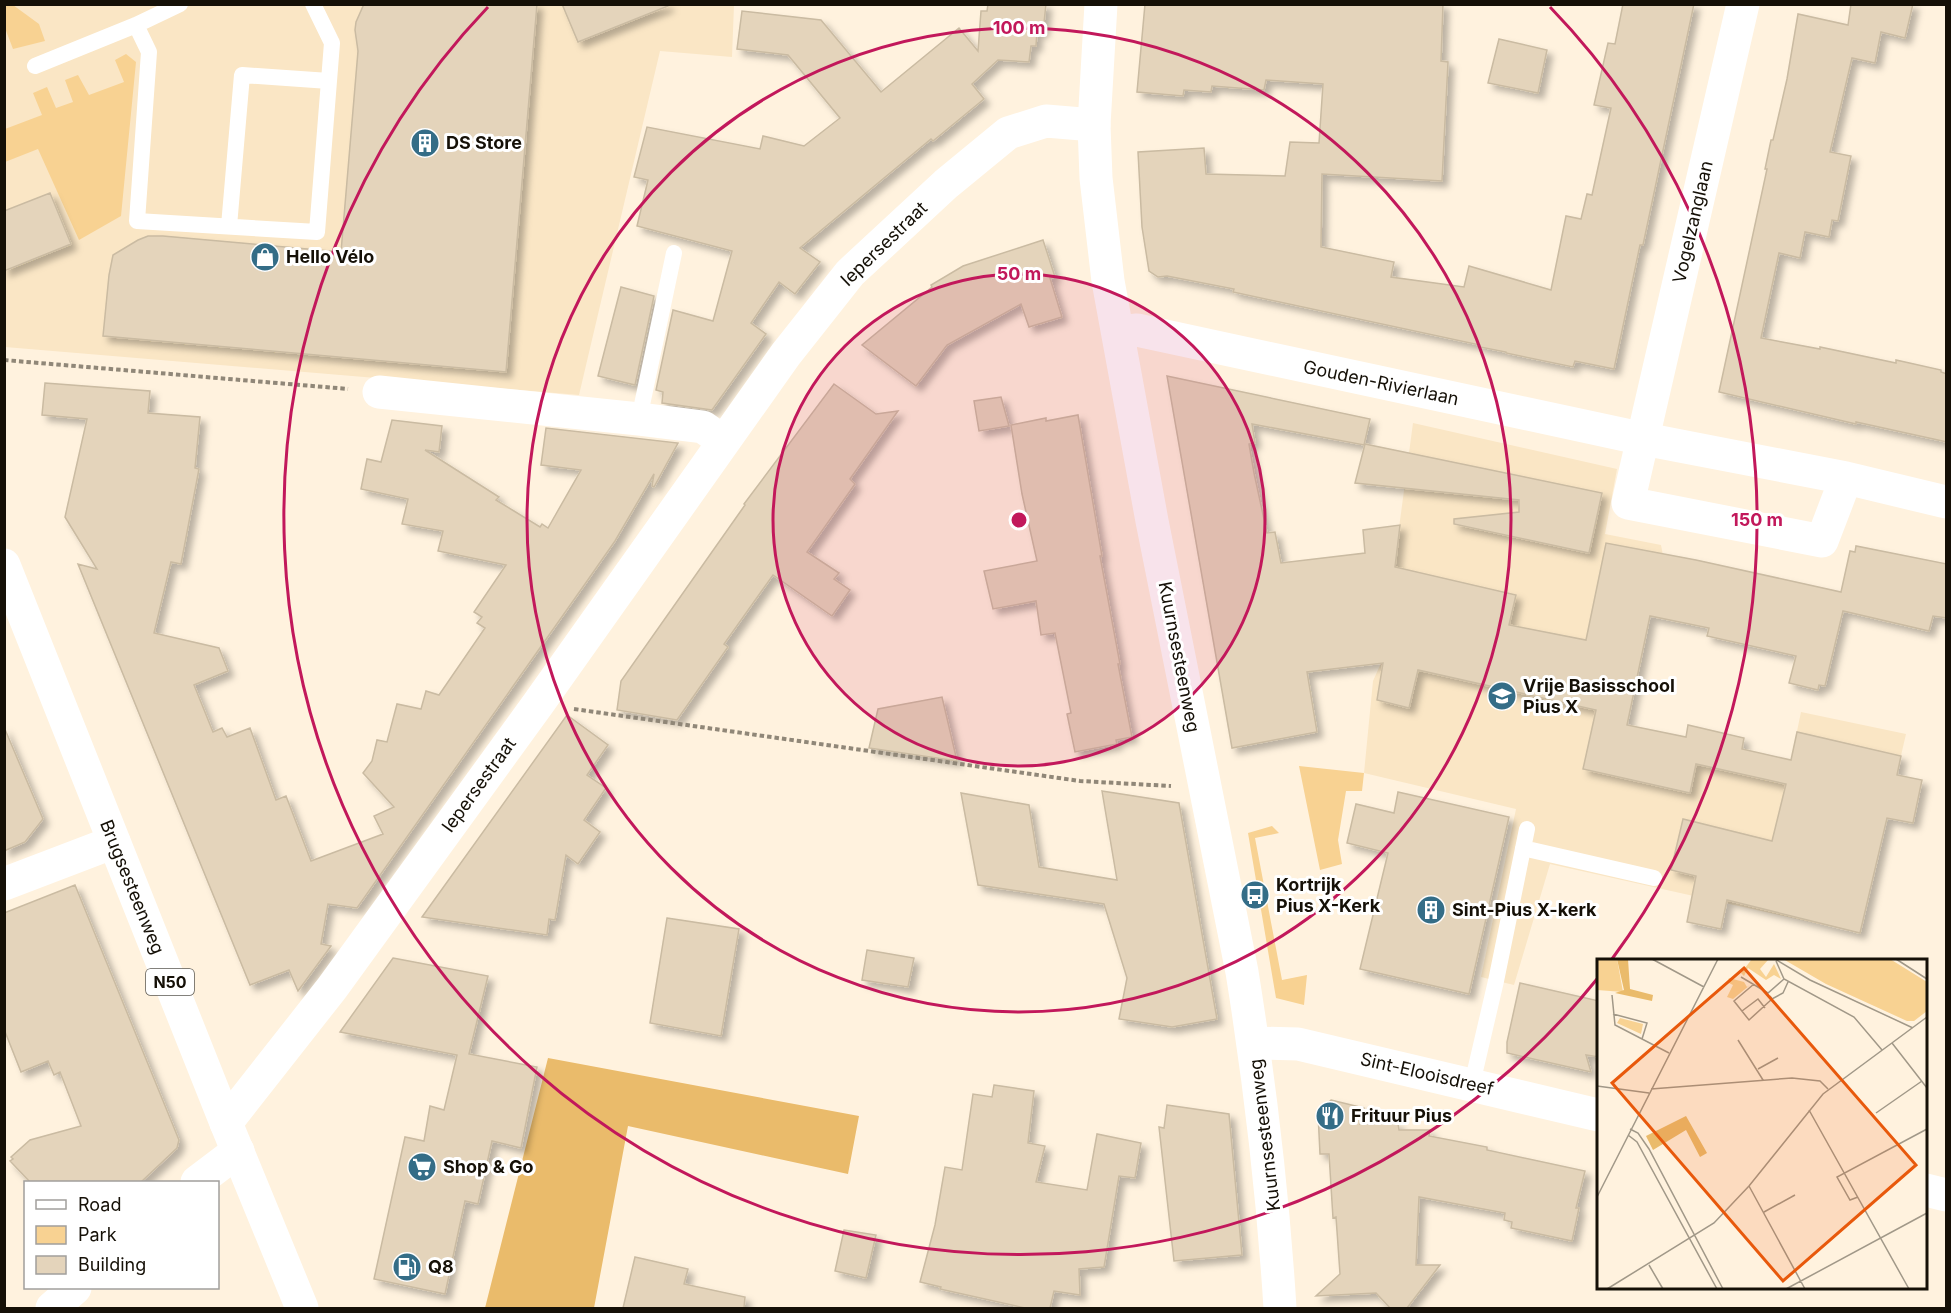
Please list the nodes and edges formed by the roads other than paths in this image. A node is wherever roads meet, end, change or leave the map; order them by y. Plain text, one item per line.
1 (180, 4) edge
2 (313, 4) edge
3 (1101, 4) edge
4 (1743, 4) edge
5 (136, 25) junction
6 (35, 66) dead end
7 (329, 81) junction
8 (1094, 125) junction
9 (229, 226) junction
10 (674, 253) dead end
11 (1119, 332) junction
12 (379, 392) road end
13 (639, 418) junction
14 (1644, 439) junction
15 (723, 441) junction
16 (1846, 478) junction
17 (1947, 502) edge
18 (4, 565) edge
19 (1527, 829) dead end
20 (114, 842) junction
21 (1523, 848) junction
22 (1654, 878) dead end
23 (4, 884) edge
24 (1254, 1043) junction
25 (1472, 1084) junction
26 (1597, 1115) edge
27 (232, 1137) junction
28 (198, 1181) edge
29 (1927, 1190) edge
30 (1947, 1194) edge
31 (73, 1289) edge
32 (52, 1308) edge
33 (302, 1308) edge
34 (1280, 1308) edge

1 - 5 lane
2 - 7 lane
3 - 8 street, Kuurnsesteenweg
4 - 14 street, Vogelzanglaan
5 - 6 lane
5 - 9 lane
7 - 9 lane
7 - 9 lane
8 - 11 street, Kuurnsesteenweg
8 - 15 street, Iepersestraat
10 - 13 lane
11 - 14 street, Gouden-Rivierlaan
11 - 24 street, Kuurnsesteenweg
12 - 13 street
13 - 15 street
14 - 16 street, Gouden-Rivierlaan
14 - 16 street
15 - 27 street, Iepersestraat
16 - 17 street, Gouden-Rivierlaan
18 - 20 street, Brugsesteenweg / N50
19 - 21 lane
20 - 23 street
20 - 27 street, Brugsesteenweg / N50
21 - 22 lane
21 - 25 lane
24 - 25 street, Sint-Elooisdreef
24 - 34 street, Kuurnsesteenweg
25 - 26 street, Sint-Elooisdreef
27 - 28 street, Iepersestraat
27 - 33 street, Brugsesteenweg / N50
29 - 30 street
31 - 32 street

